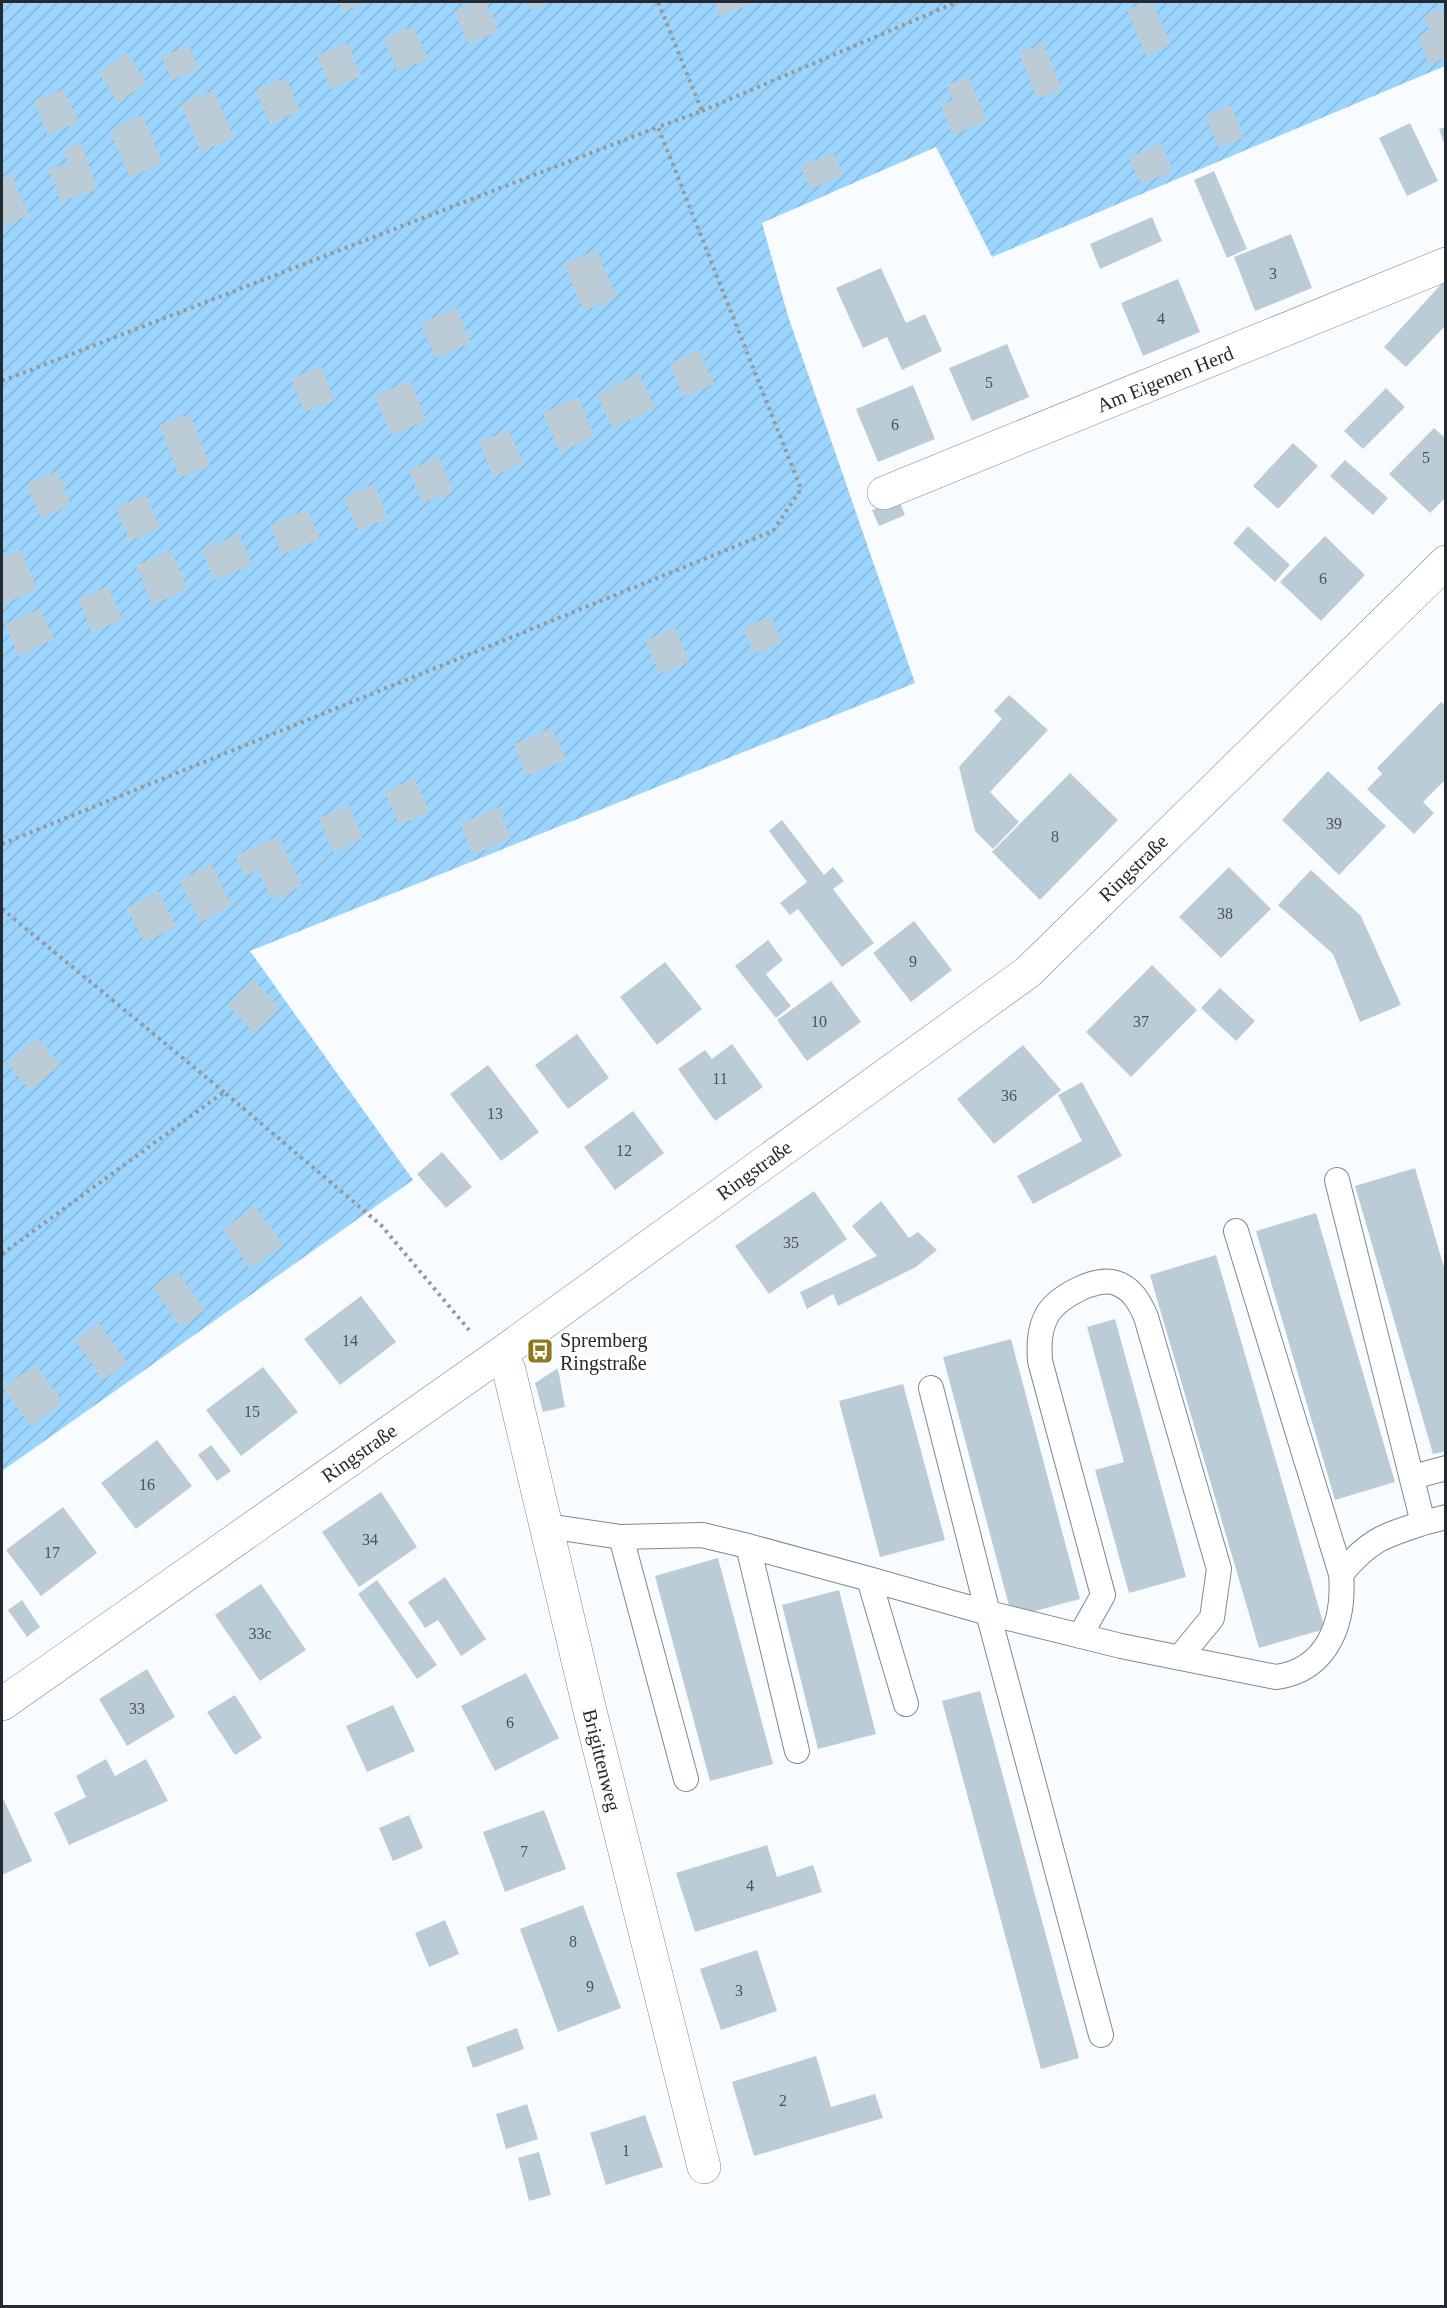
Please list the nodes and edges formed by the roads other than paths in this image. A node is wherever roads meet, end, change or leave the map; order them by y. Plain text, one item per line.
1 (1446, 264) edge
2 (884, 493) dead end
3 (1446, 562) edge
4 (1336, 1180) dead end
5 (1236, 1231) dead end
6 (495, 1357) junction
7 (931, 1388) dead end
8 (1446, 1468) edge
9 (1413, 1478) junction
10 (1434, 1520) edge
11 (547, 1526) junction
12 (621, 1537) junction
13 (748, 1546) junction
14 (1341, 1574) junction
15 (869, 1579) junction
16 (988, 1613) junction
17 (1080, 1636) junction
18 (1179, 1658) junction
19 (2, 1704) edge
20 (906, 1704) dead end
21 (797, 1751) dead end
22 (686, 1779) dead end
23 (1101, 2035) dead end
24 (704, 2167) dead end

1 - 2 street, Am Eigenen Herd
3 - 6 street, Ringstraße
4 - 9 lane
5 - 14 lane
6 - 11 street, Brigittenweg
6 - 19 street, Ringstraße
7 - 16 lane
8 - 9 lane
9 - 10 lane
10 - 14 lane
11 - 12 lane
11 - 24 street, Brigittenweg
12 - 13 lane
12 - 22 lane
13 - 15 lane
13 - 21 lane
14 - 18 lane
15 - 16 lane
15 - 20 lane
16 - 17 lane
16 - 23 lane
17 - 18 lane
17 - 18 lane

